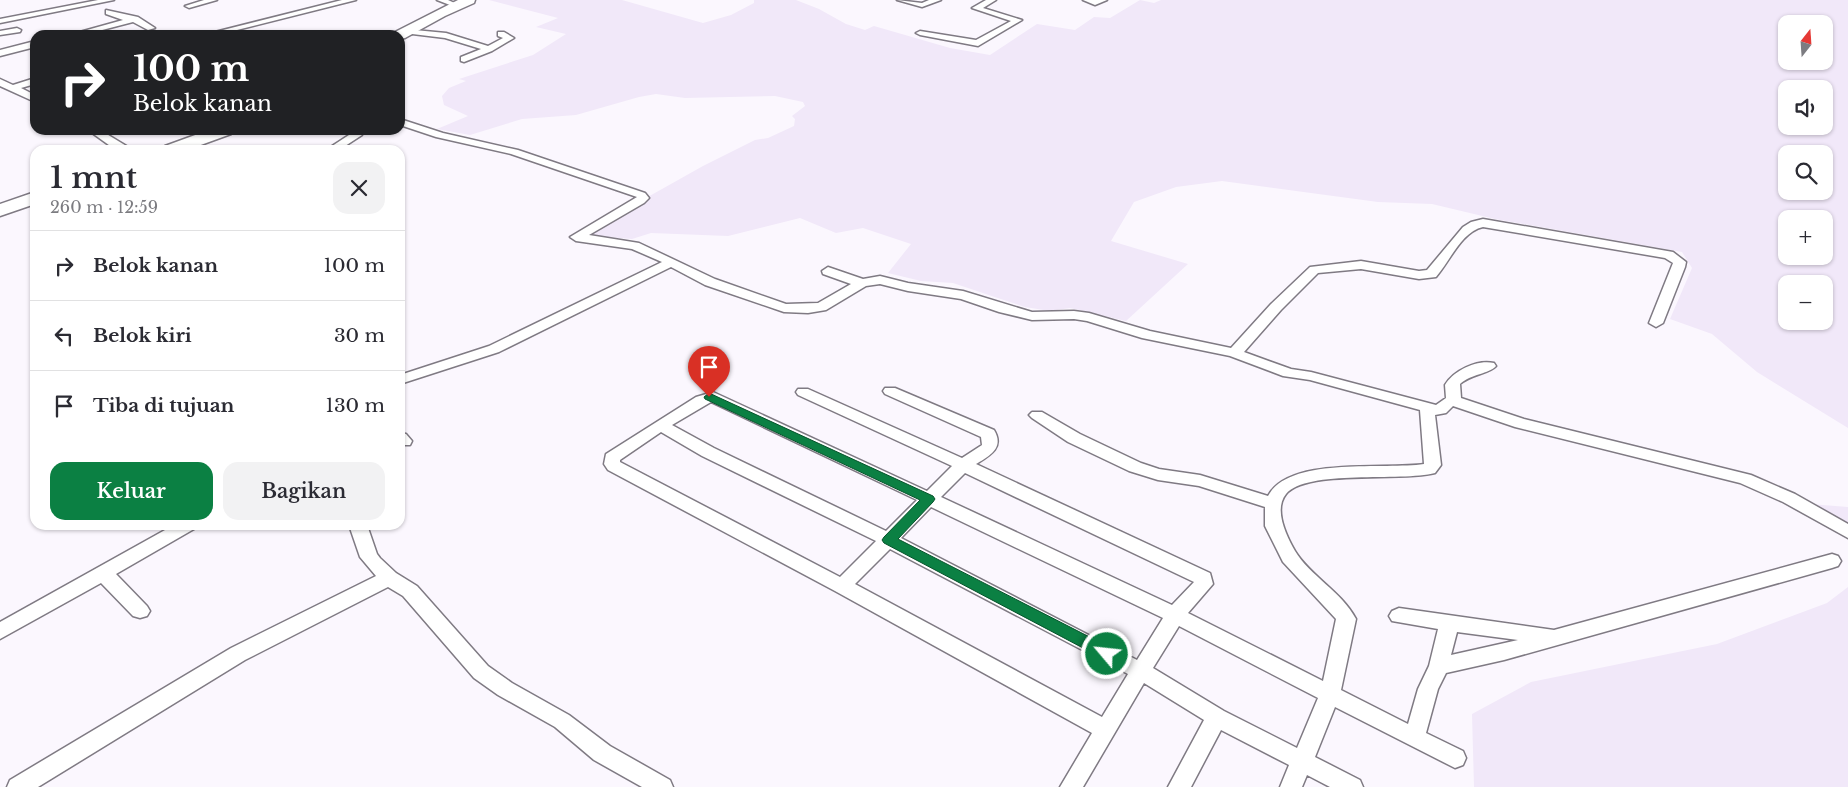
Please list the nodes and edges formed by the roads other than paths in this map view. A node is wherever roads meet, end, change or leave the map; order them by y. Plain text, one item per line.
1 (110, 0) edge
2 (213, 0) edge
3 (352, 0) edge
4 (441, 0) edge
5 (469, 0) edge
6 (902, 0) edge
7 (938, 0) edge
8 (992, 0) edge
9 (1087, 0) edge
10 (1103, 0) edge
11 (455, 5) junction
12 (189, 6) dead end
13 (109, 12) dead end
14 (135, 20) junction
15 (0, 21) edge
16 (152, 28) dead end
17 (17, 30) dead end
18 (94, 30) edge
19 (228, 30) edge
20 (405, 32) edge
21 (405, 33) edge
22 (920, 33) dead end
23 (0, 34) edge
24 (500, 34) dead end
25 (30, 45) edge
26 (489, 49) junction
27 (0, 53) edge
28 (464, 59) dead end
29 (0, 82) edge
30 (30, 83) edge
31 (12, 88) junction
32 (30, 97) edge
33 (405, 124) edge
34 (103, 135) edge
35 (212, 135) edge
36 (356, 135) edge
37 (116, 145) edge
38 (184, 145) edge
39 (341, 145) edge
40 (30, 200) edge
41 (0, 210) edge
42 (670, 263) junction
43 (828, 271) dead end
44 (862, 283) junction
45 (1656, 323) dead end
46 (1234, 353) junction
47 (1488, 366) dead end
48 (405, 378) edge
49 (890, 391) dead end
50 (803, 392) dead end
51 (1454, 402) junction
52 (1427, 407) junction
53 (1037, 415) dead end
54 (660, 425) junction
55 (963, 464) junction
56 (928, 499) junction
57 (1273, 504) junction
58 (179, 530) edge
59 (360, 530) edge
60 (1848, 532) edge
61 (889, 540) junction
62 (1832, 561) dead end
63 (104, 574) junction
64 (389, 578) junction
65 (842, 586) junction
66 (140, 610) dead end
67 (1175, 615) junction
68 (1399, 616) dead end
69 (1449, 623) junction
70 (0, 631) edge
71 (1558, 638) junction
72 (1439, 666) junction
73 (1141, 671) junction
74 (1330, 694) junction
75 (1217, 717) junction
76 (1106, 729) junction
77 (1415, 736) junction
78 (1455, 758) dead end
79 (1303, 762) junction
80 (18, 787) edge
81 (662, 787) edge
82 (1071, 787) edge
83 (1179, 787) edge
84 (1291, 787) edge
85 (1352, 787) edge

1 - 15 street
2 - 12 street
3 - 19 street
4 - 11 street
5 - 11 main road
6 - 7 street
8 - 22 street
9 - 10 street
11 - 20 main road
13 - 14 street
14 - 16 street
14 - 18 street
17 - 23 street
21 - 26 street
24 - 26 street
25 - 27 street
26 - 28 street
29 - 31 street
30 - 31 street
31 - 32 street
33 - 42 street
34 - 37 street
35 - 38 main road
36 - 39 street
40 - 41 main road
42 - 44 street
42 - 48 street
43 - 44 street
44 - 46 street
45 - 46 street
46 - 52 street
47 - 51 street
49 - 55 street
50 - 55 street
51 - 52 street
51 - 60 street
52 - 57 street
53 - 57 street
54 - 56 street
54 - 61 street
54 - 65 street
55 - 56 street
55 - 67 street
56 - 61 street
56 - 67 street
57 - 74 street
58 - 63 street
59 - 64 street
61 - 65 street
61 - 73 street
62 - 71 street
63 - 66 street
63 - 70 street
64 - 80 street
64 - 81 street
65 - 76 street
67 - 73 street
67 - 74 street
68 - 69 street
69 - 71 street
69 - 72 street
71 - 72 street
72 - 77 street
73 - 75 street
73 - 76 street
74 - 77 street
74 - 79 street
75 - 79 street
75 - 83 street
76 - 82 street
77 - 78 street
79 - 84 street
79 - 85 street

